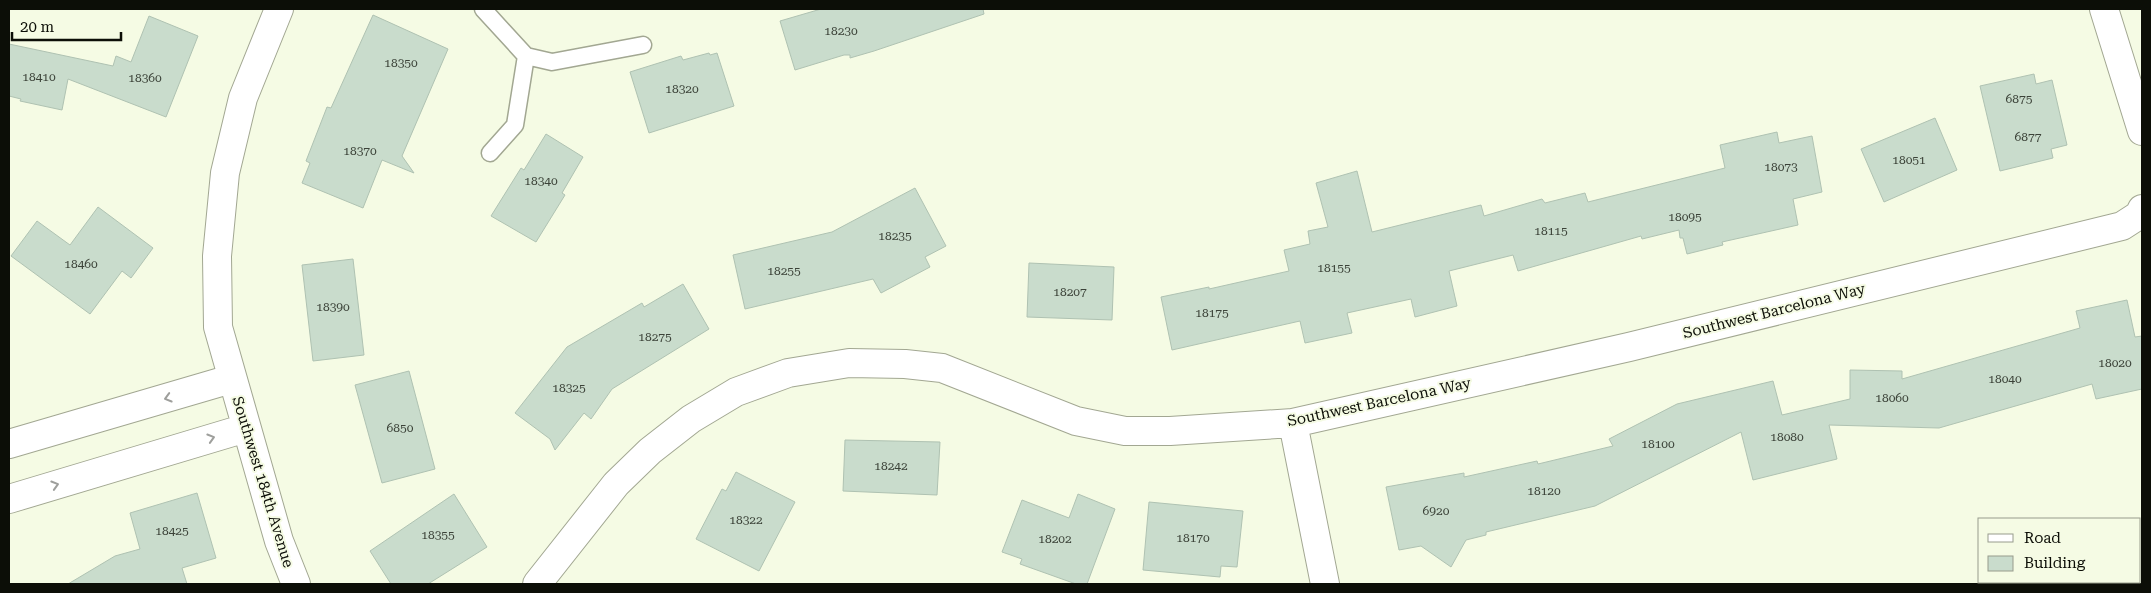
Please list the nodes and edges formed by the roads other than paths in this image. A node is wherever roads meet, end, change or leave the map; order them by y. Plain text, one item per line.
1 (277, 9) edge
2 (483, 9) edge
3 (2104, 9) edge
4 (643, 45) dead end
5 (526, 56) junction
6 (2142, 131) edge
7 (490, 153) dead end
8 (2142, 209) edge
9 (231, 379) junction
10 (1293, 422) junction
11 (246, 428) junction
12 (9, 444) edge
13 (9, 499) edge
14 (296, 584) edge
15 (537, 584) edge
16 (1325, 584) edge

1 - 9 street, Southwest 184th Avenue
2 - 5 lane
3 - 6 street
4 - 5 lane
5 - 7 lane
8 - 10 street, Southwest Barcelona Way
9 - 11 street, Southwest 184th Avenue
9 -> 12 street
10 - 15 street, Southwest Barcelona Way
10 - 16 street
13 -> 11 street
11 - 14 street, Southwest 184th Avenue

